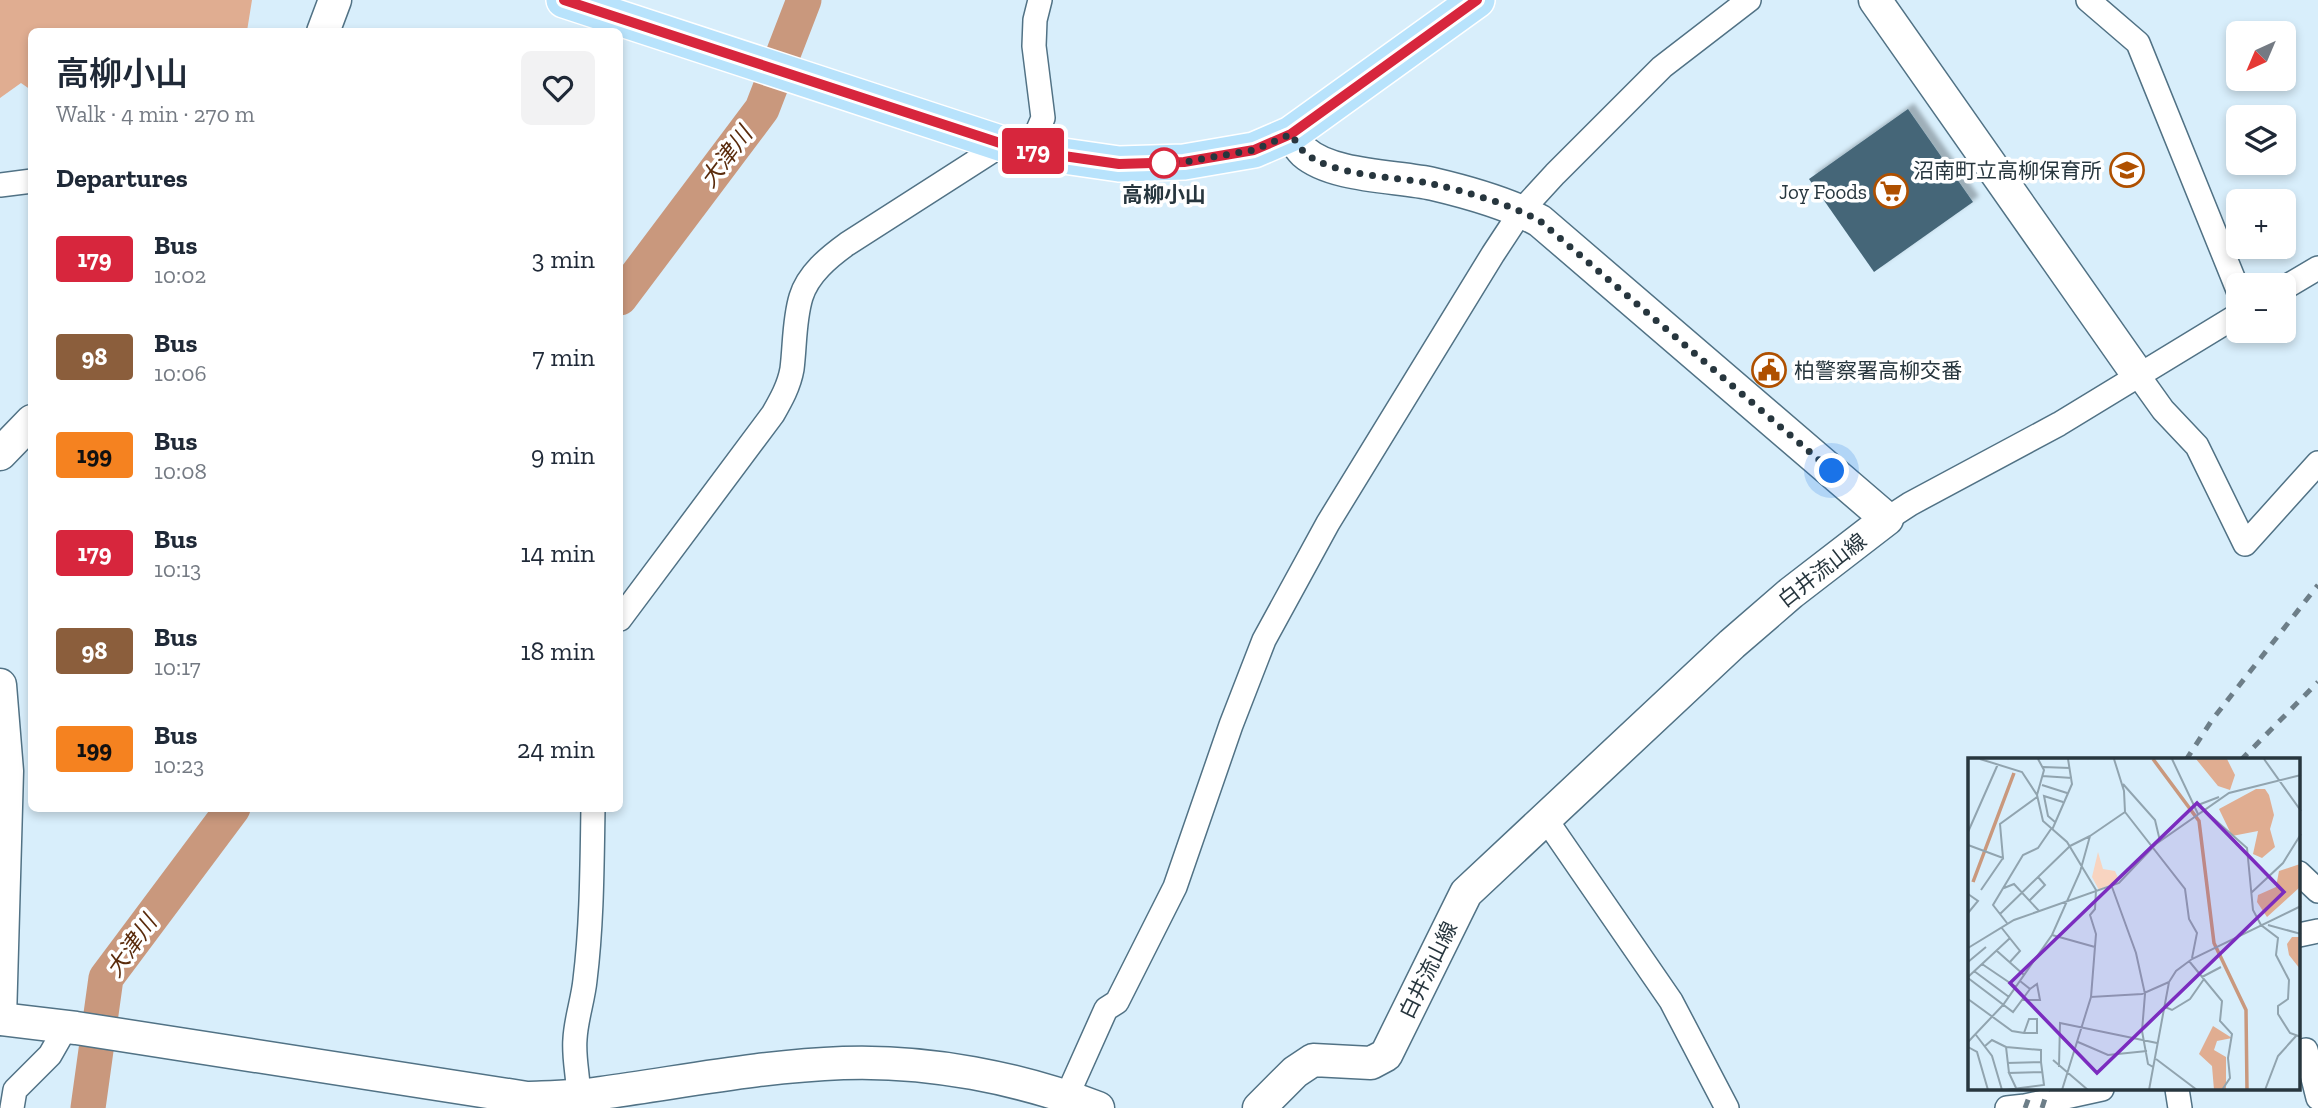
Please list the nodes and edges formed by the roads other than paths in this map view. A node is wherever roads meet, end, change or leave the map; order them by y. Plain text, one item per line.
1 (335, 0) edge
2 (564, 0) edge
3 (1040, 0) edge
4 (1477, 0) edge
5 (1748, 0) edge
6 (1875, 0) edge
7 (2088, 0) edge
8 (324, 28) edge
9 (1291, 134) junction
10 (1016, 147) junction
11 (28, 182) edge
12 (0, 186) edge
13 (1522, 211) junction
14 (2318, 268) edge
15 (2231, 273) edge
16 (2296, 281) edge
17 (2226, 322) edge
18 (2138, 375) junction
19 (28, 425) edge
20 (0, 454) edge
21 (2318, 463) edge
22 (1887, 519) junction
23 (623, 615) edge
24 (0, 685) edge
25 (593, 812) edge
26 (1545, 818) junction
27 (2300, 874) edge
28 (2318, 891) edge
29 (2318, 931) edge
30 (2300, 935) edge
31 (0, 1019) edge
32 (71, 1028) junction
33 (2308, 1050) edge
34 (2097, 1090) edge
35 (2178, 1090) edge
36 (9, 1096) edge
37 (1067, 1096) junction
38 (2318, 1098) edge
39 (469, 1099) edge
40 (579, 1102) edge
41 (1098, 1108) edge
42 (1259, 1108) edge
43 (1727, 1108) edge
44 (2007, 1108) edge
45 (2180, 1108) edge

1 - 8 street
2 - 10 main road
3 - 10 street
4 - 9 main road
5 - 13 street
6 - 18 street
7 - 15 street
9 - 10 main road
9 - 13 street, 白井流山線
10 - 23 street
11 - 12 street
13 - 22 street, 白井流山線
13 - 37 street
14 - 16 street
17 - 18 street
18 - 21 street
18 - 22 street
19 - 20 street
22 - 26 street, 白井流山線
24 - 31 street
25 - 40 street
26 - 42 street, 白井流山線
26 - 43 street
27 - 28 street
29 - 30 street
31 - 32 street
32 - 36 street
32 - 39 street
33 - 38 street
34 - 44 street
35 - 45 street
37 - 40 street
37 - 41 street
39 - 40 street

